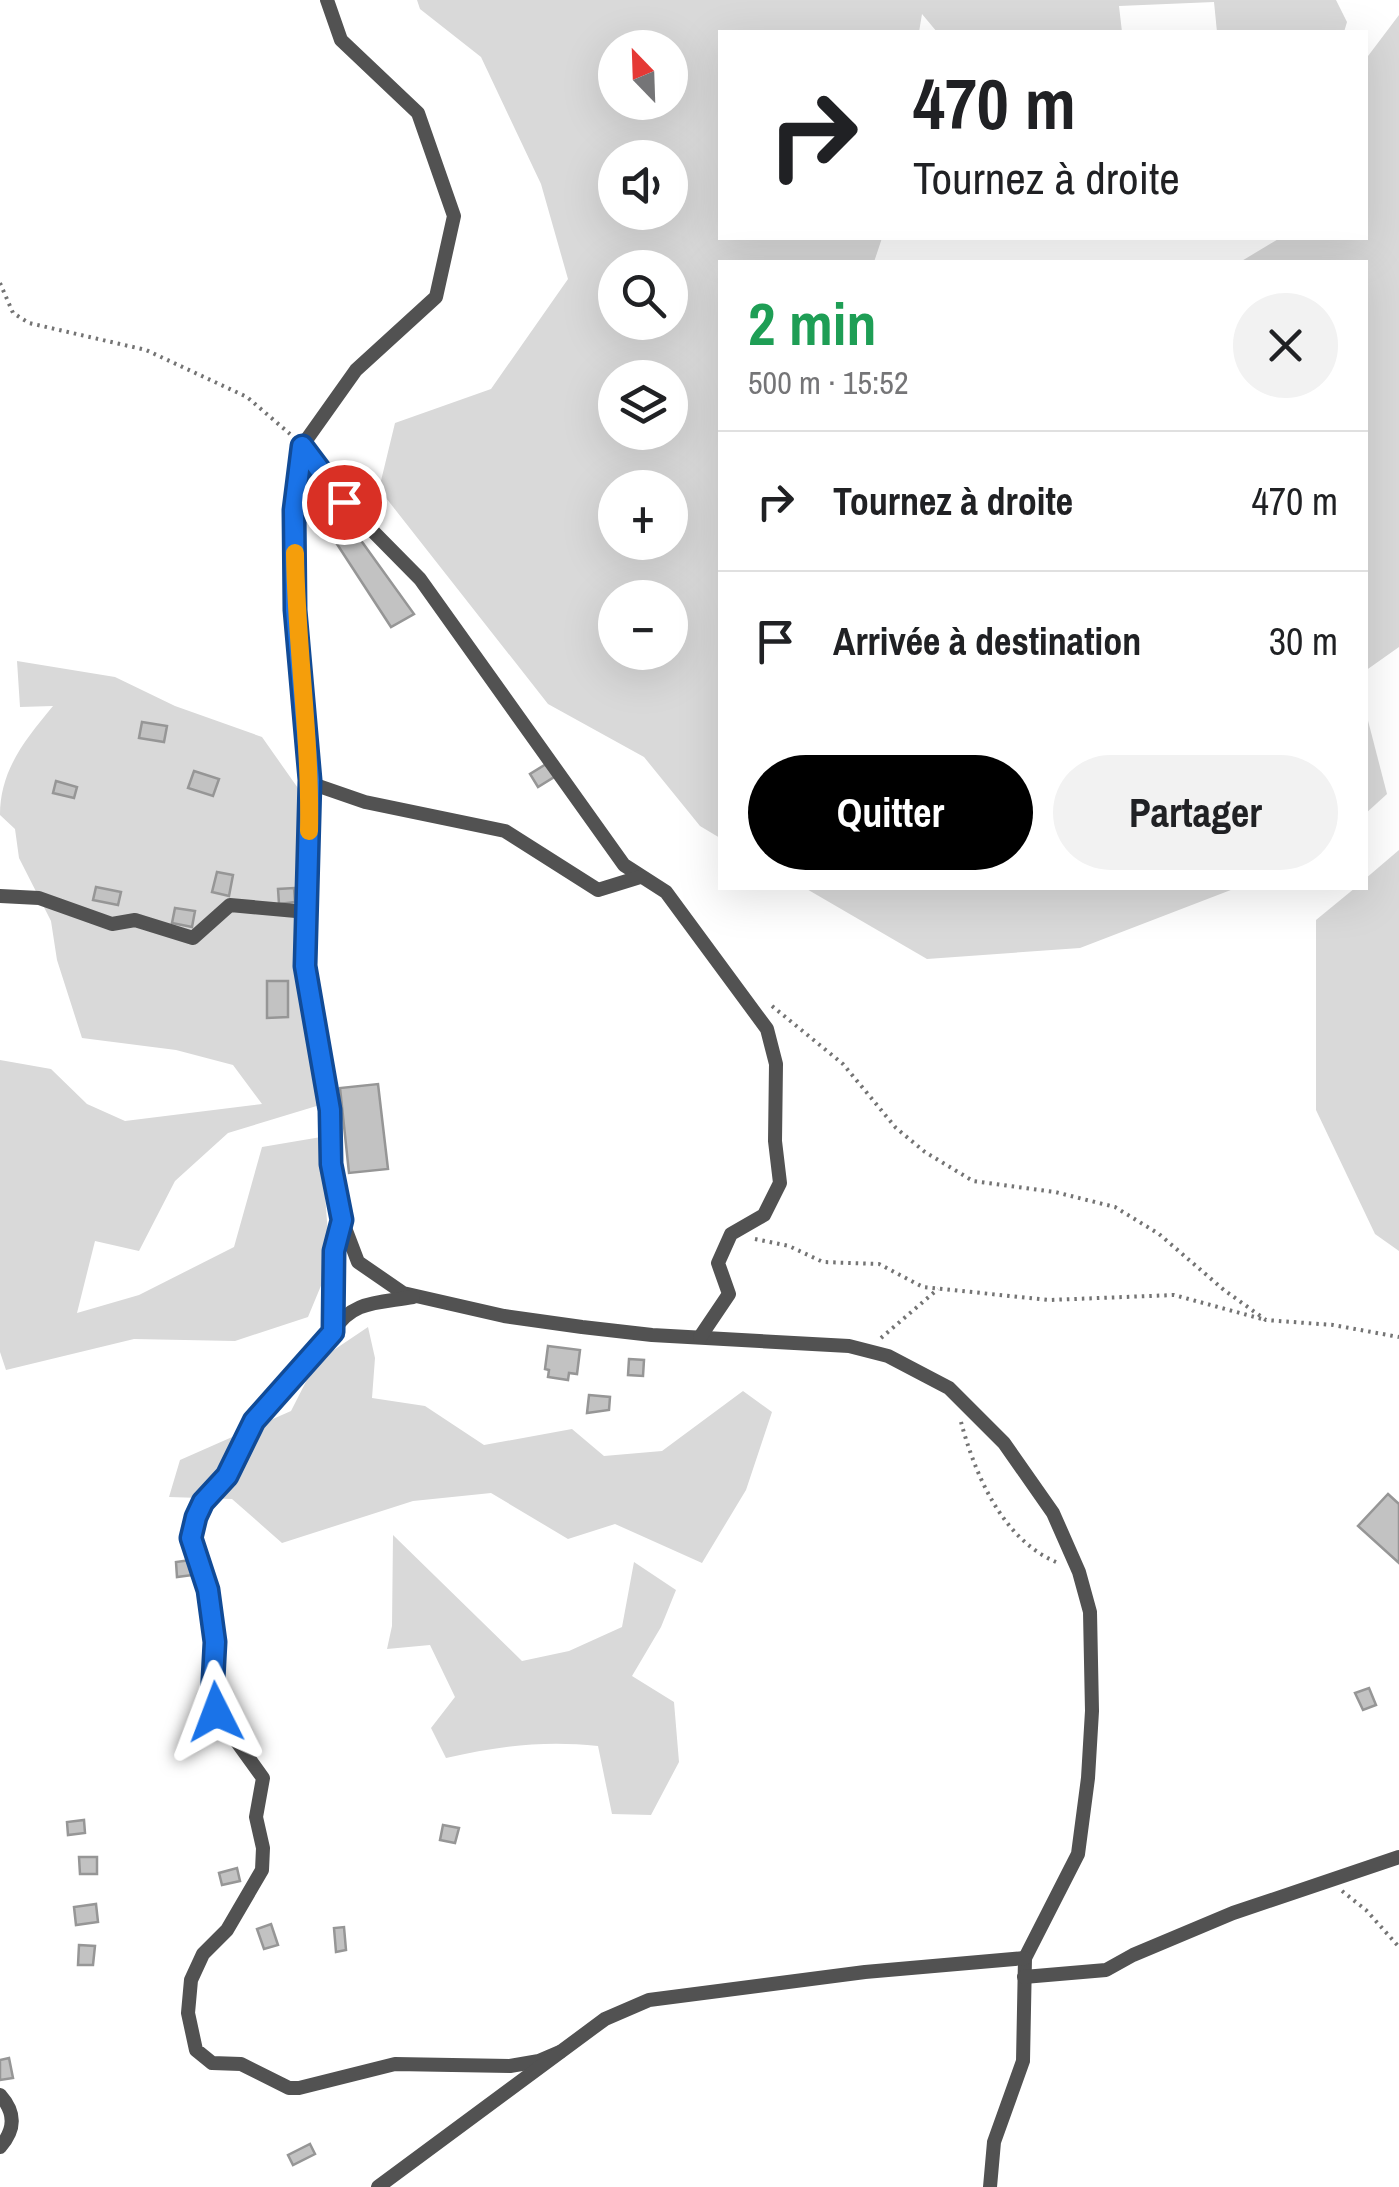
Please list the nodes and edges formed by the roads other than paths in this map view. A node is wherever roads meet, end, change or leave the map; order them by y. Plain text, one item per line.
1 (327, 0) edge
2 (302, 446) junction
3 (310, 783) junction
4 (640, 877) junction
5 (0, 896) edge
6 (306, 912) junction
7 (342, 1220) junction
8 (418, 1296) junction
9 (333, 1332) junction
10 (700, 1338) junction
11 (1399, 1856) edge
12 (1025, 1958) junction
13 (1024, 1977) junction
14 (560, 2052) junction
15 (0, 2095) edge
16 (0, 2147) edge
17 (378, 2187) edge
18 (990, 2187) edge

1 - 2 street
2 - 3 street
2 - 4 street
3 - 4 street
3 - 6 street
4 - 10 street
5 - 6 street
6 - 7 street
7 - 8 street
7 - 9 street
8 - 9 street
8 - 10 street
9 - 14 street
10 - 12 street
11 - 13 street
12 - 13 street
12 - 14 street
13 - 18 street
14 - 17 street
15 - 16 street

